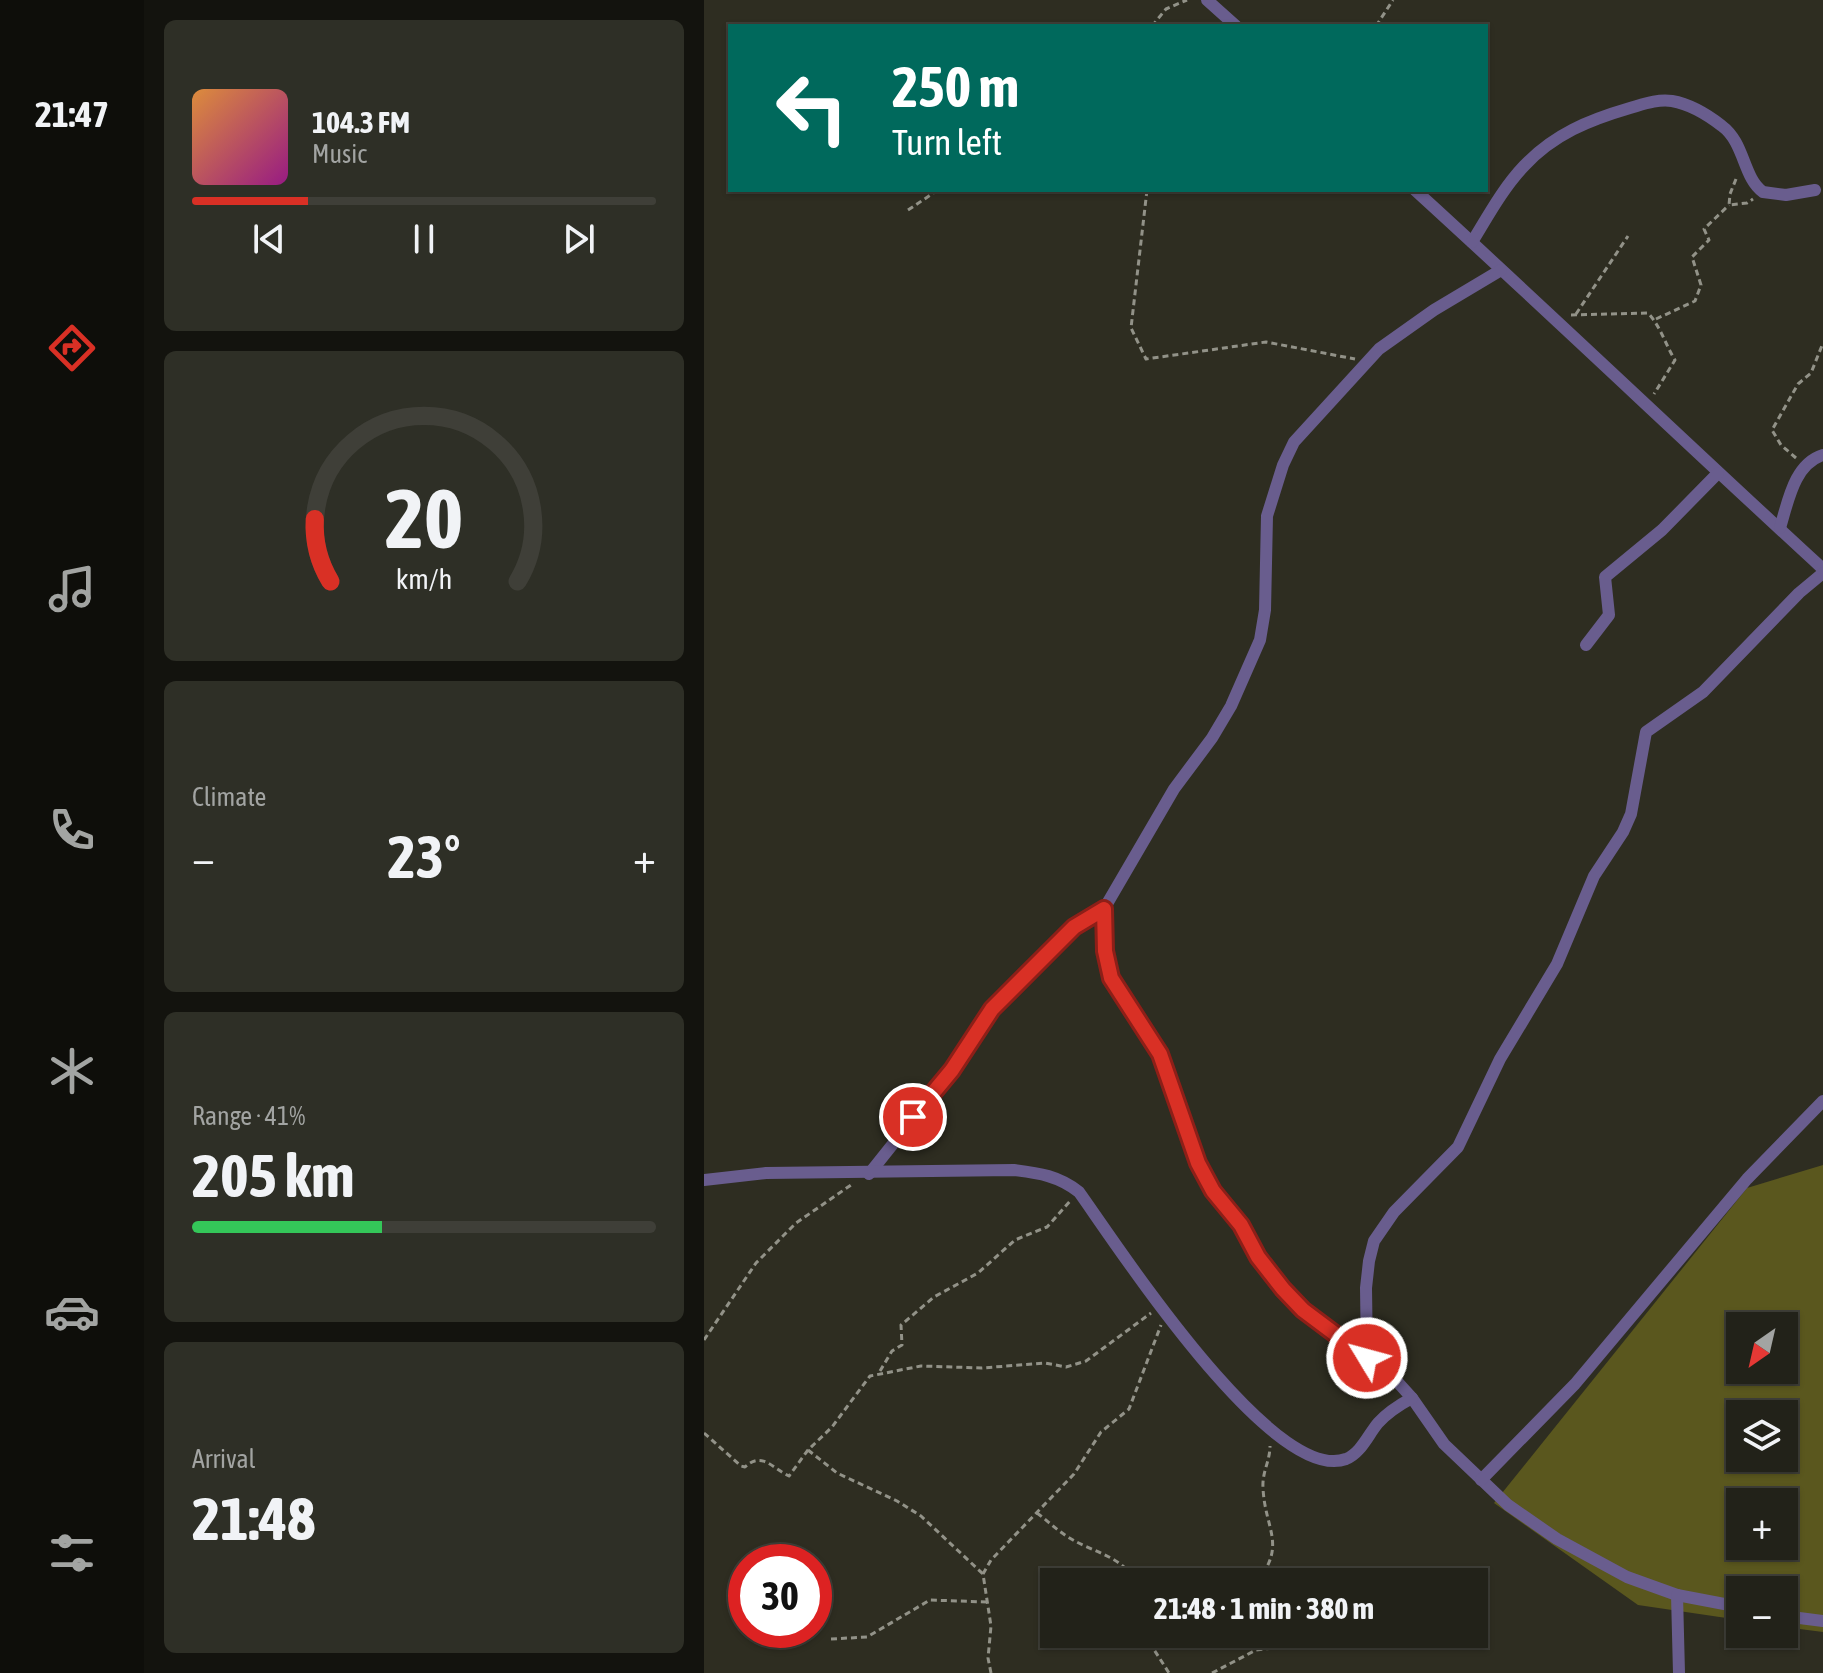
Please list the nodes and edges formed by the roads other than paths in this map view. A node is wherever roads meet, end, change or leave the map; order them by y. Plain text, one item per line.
1 (1207, 0) edge
2 (1234, 24) edge
3 (1815, 190) dead end
4 (1417, 192) edge
5 (1472, 242) junction
6 (1501, 270) junction
7 (1823, 455) edge
8 (1718, 473) junction
9 (1780, 528) junction
10 (1823, 571) edge
11 (1586, 645) dead end
12 (1104, 909) junction
13 (1823, 1101) edge
14 (869, 1174) junction
15 (704, 1180) edge
16 (1367, 1358) junction
17 (1412, 1398) junction
18 (1481, 1480) junction
19 (1677, 1595) junction
20 (1726, 1604) edge
21 (1798, 1618) edge
22 (1823, 1621) edge
23 (1679, 1673) edge

1 - 2 street
3 - 5 street
4 - 5 street
5 - 6 street
6 - 8 street
6 - 12 street
7 - 9 street
8 - 9 street
8 - 11 street
9 - 10 street
10 - 16 street
12 - 14 street
12 - 16 street
13 - 18 street
14 - 15 street
14 - 17 street
16 - 17 street
17 - 18 street
18 - 19 street
19 - 20 street
19 - 23 street
21 - 22 street

